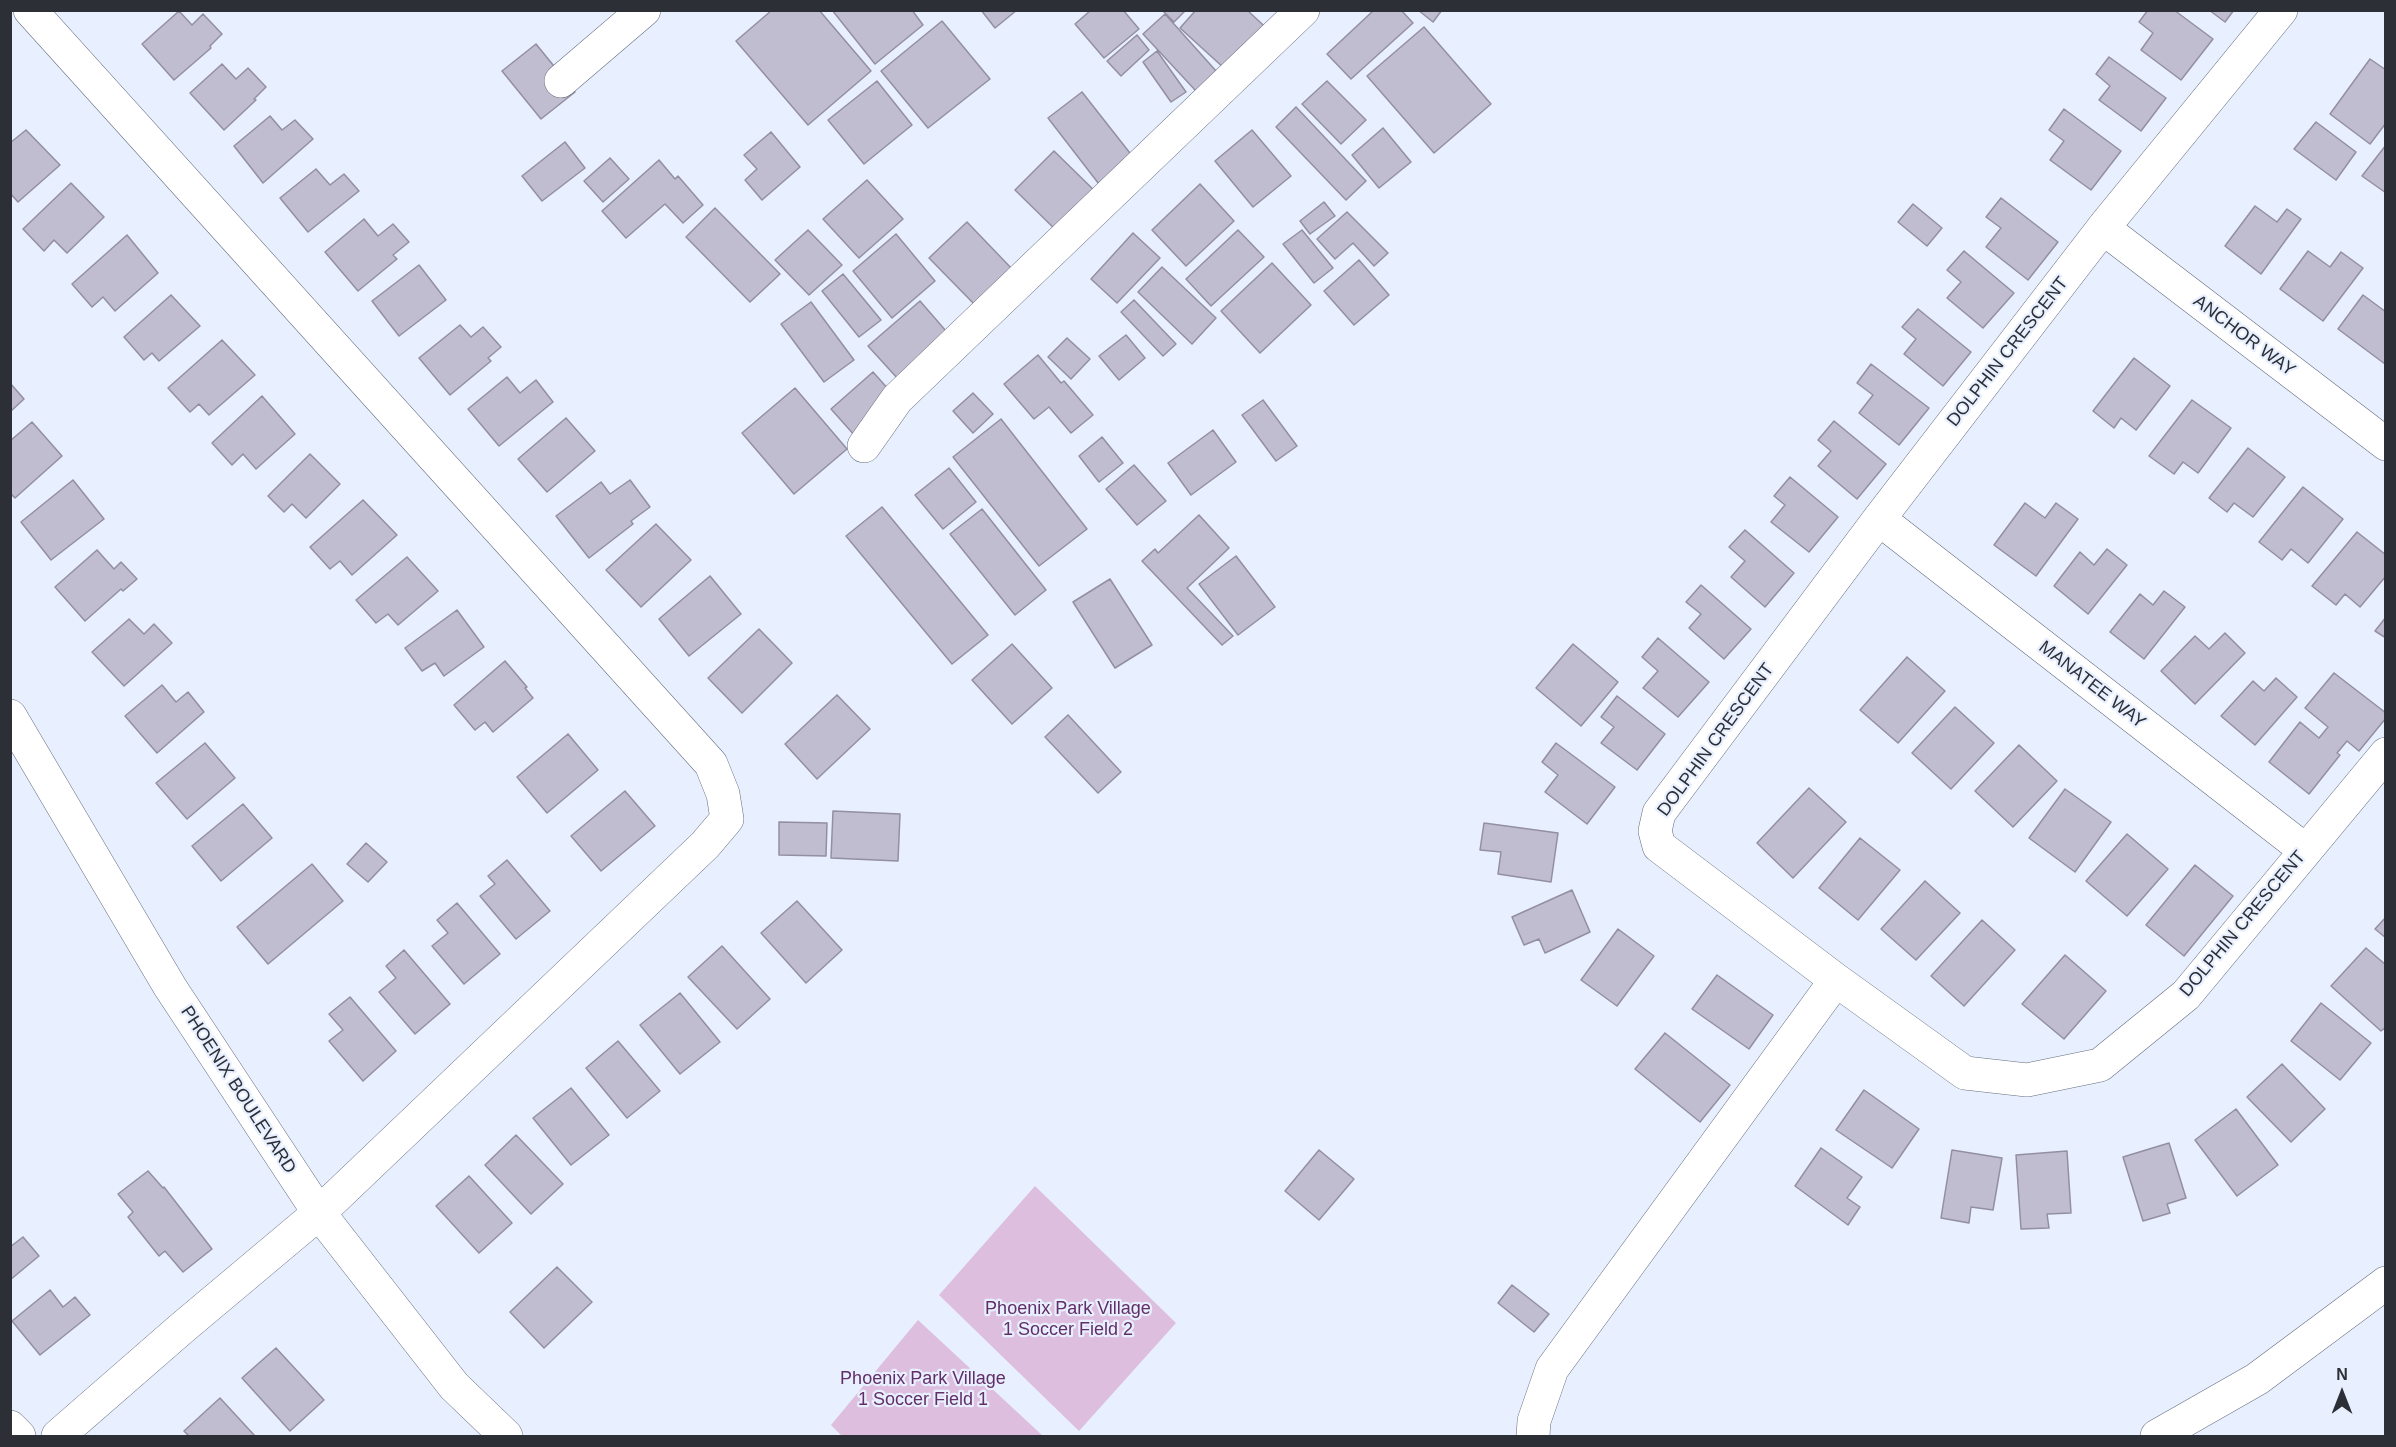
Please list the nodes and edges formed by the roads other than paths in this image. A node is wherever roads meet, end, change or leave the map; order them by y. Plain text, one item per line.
1 (30, 10) edge
2 (644, 10) edge
3 (1303, 10) edge
4 (2281, 10) edge
5 (561, 81) dead end
6 (2103, 228) junction
7 (2385, 444) edge
8 (864, 446) dead end
9 (1879, 519) junction
10 (10, 716) edge
11 (2385, 754) edge
12 (2305, 850) junction
13 (1836, 980) junction
14 (319, 1213) junction
15 (2385, 1283) edge
16 (10, 1427) edge
17 (19, 1437) edge
18 (58, 1437) edge
19 (506, 1437) edge
20 (1533, 1437) edge
21 (2157, 1437) edge

1 - 14 street
2 - 5 street
3 - 8 street
4 - 6 street, DOLPHIN CRESCENT
6 - 7 street, ANCHOR WAY
6 - 9 street, DOLPHIN CRESCENT
9 - 12 street, MANATEE WAY
9 - 13 street, DOLPHIN CRESCENT
10 - 14 street, PHOENIX BOULEVARD
11 - 12 street, DOLPHIN CRESCENT
12 - 13 street, DOLPHIN CRESCENT
13 - 20 street
14 - 18 street
14 - 19 street, PHOENIX BOULEVARD
15 - 21 street
16 - 17 street

